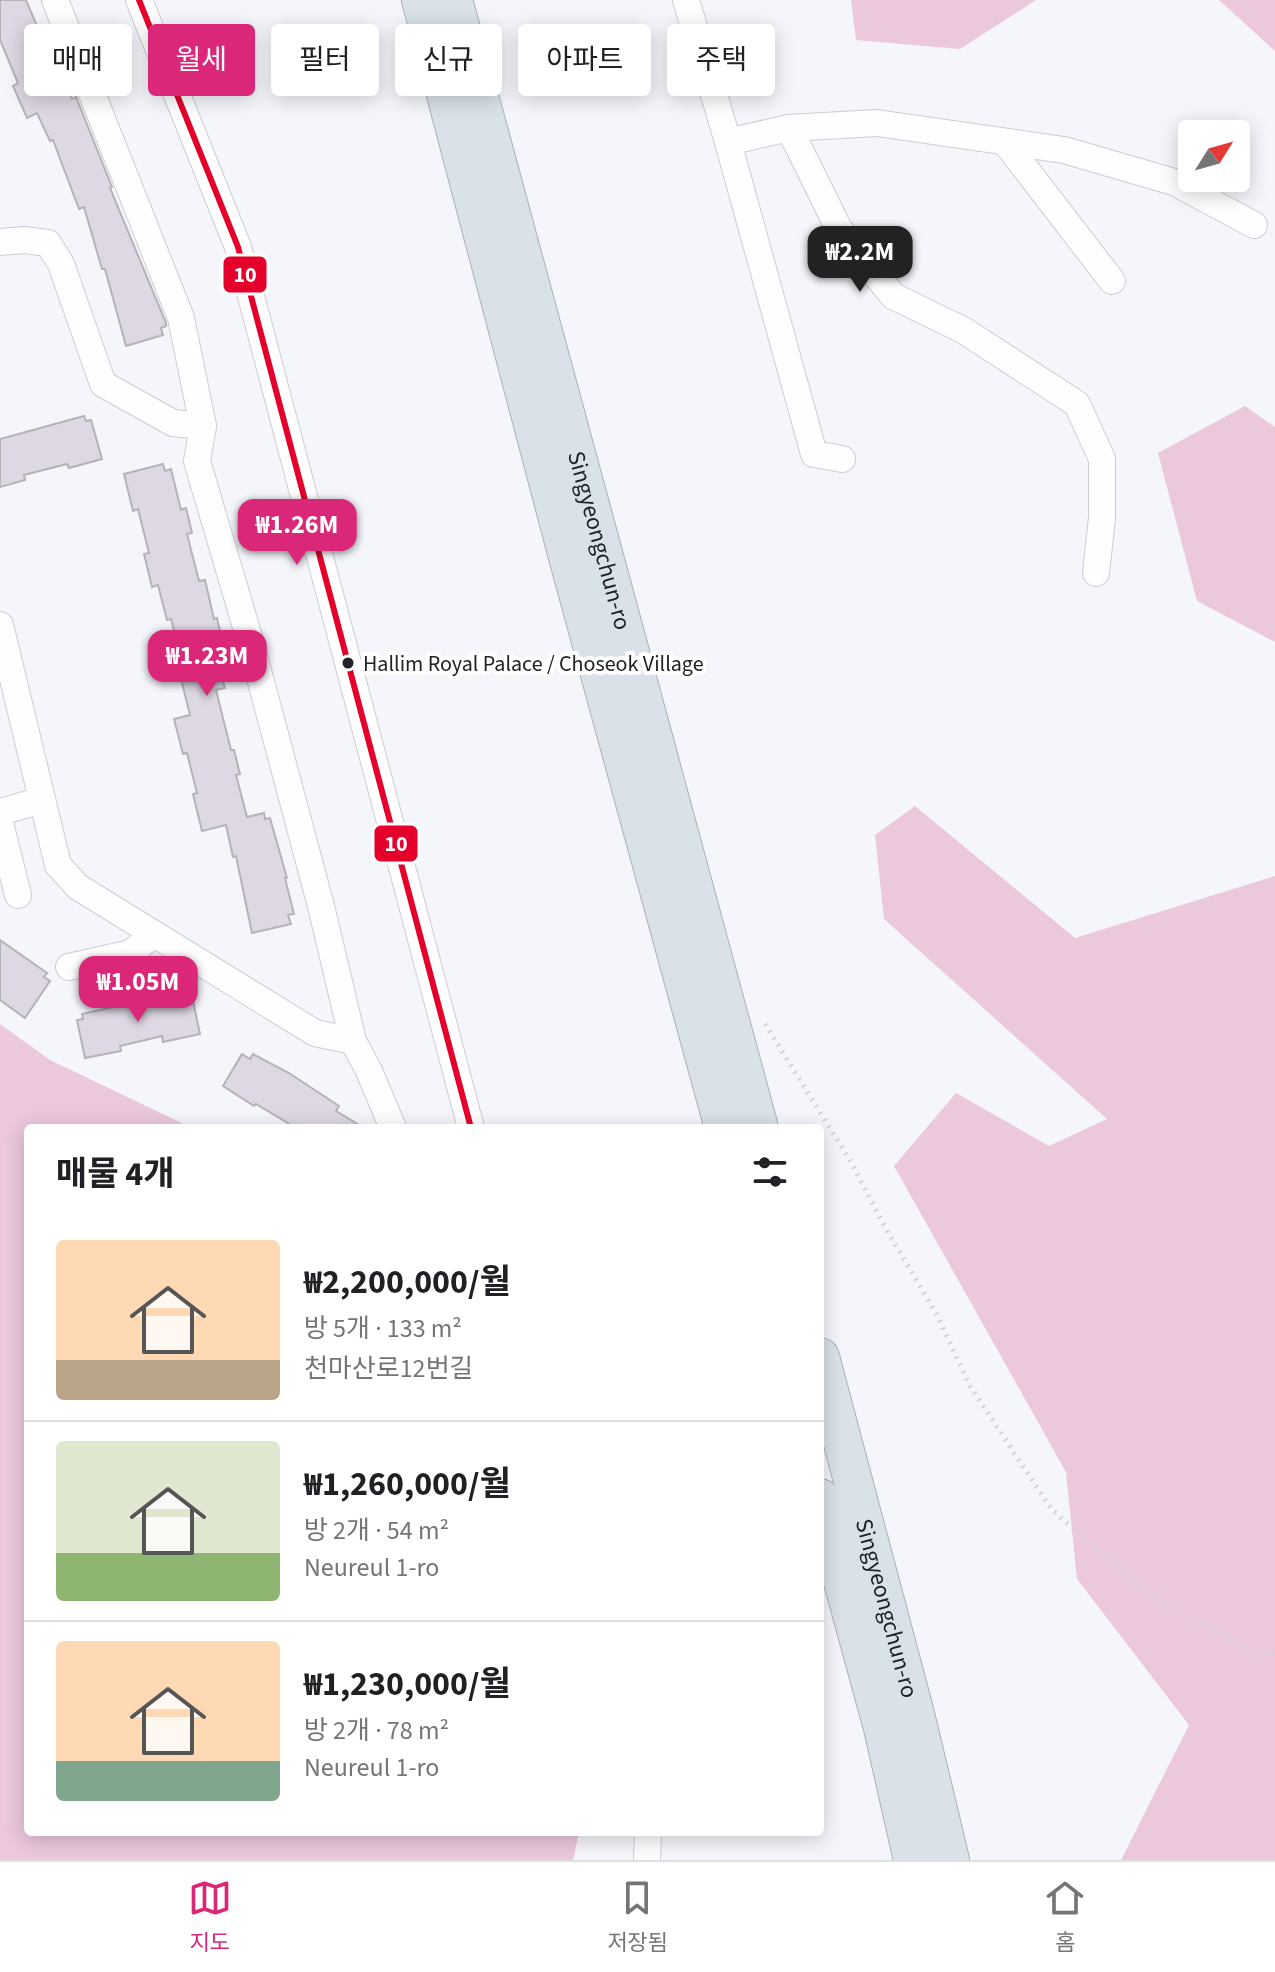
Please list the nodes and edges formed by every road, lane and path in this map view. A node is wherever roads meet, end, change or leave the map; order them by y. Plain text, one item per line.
1 (55, 0) edge
2 (139, 0) edge
3 (421, 0) edge
4 (463, 0) edge
5 (686, 0) edge
6 (462, 13) edge
7 (789, 128) junction
8 (728, 142) junction
9 (1005, 142) junction
10 (1254, 225) dead end
11 (0, 242) edge
12 (1112, 281) dead end
13 (203, 426) junction
14 (842, 459) dead end
15 (1096, 573) dead end
16 (0, 625) edge
17 (42, 800) junction
18 (0, 812) edge
19 (0, 823) edge
20 (18, 895) dead end
21 (154, 934) junction
22 (69, 967) dead end
23 (353, 1041) junction
24 (798, 1077) dead end
25 (391, 1124) edge
26 (470, 1124) edge
27 (723, 1124) edge
28 (758, 1124) edge
29 (824, 1372) edge
30 (824, 1513) edge
31 (1275, 1653) edge
32 (648, 1836) edge
33 (647, 1860) edge
34 (913, 1860) edge
35 (950, 1860) edge

1 - 13 street
2 - 26 street
3 - 27 highway, Singyeongchun-ro
4 - 6 street
5 - 8 street
6 - 28 highway, Singyeongchun-ro
7 - 8 street
7 - 9 street
7 - 15 street
8 - 14 street
9 - 10 street
9 - 12 street
11 - 13 street
13 - 23 street
16 - 17 street
17 - 18 street
17 - 21 street
19 - 20 street
21 - 22 street
21 - 23 street
23 - 25 street
24 - 31 path
29 - 35 highway, Singyeongchun-ro
30 - 34 highway, Singyeongchun-ro
32 - 33 street

